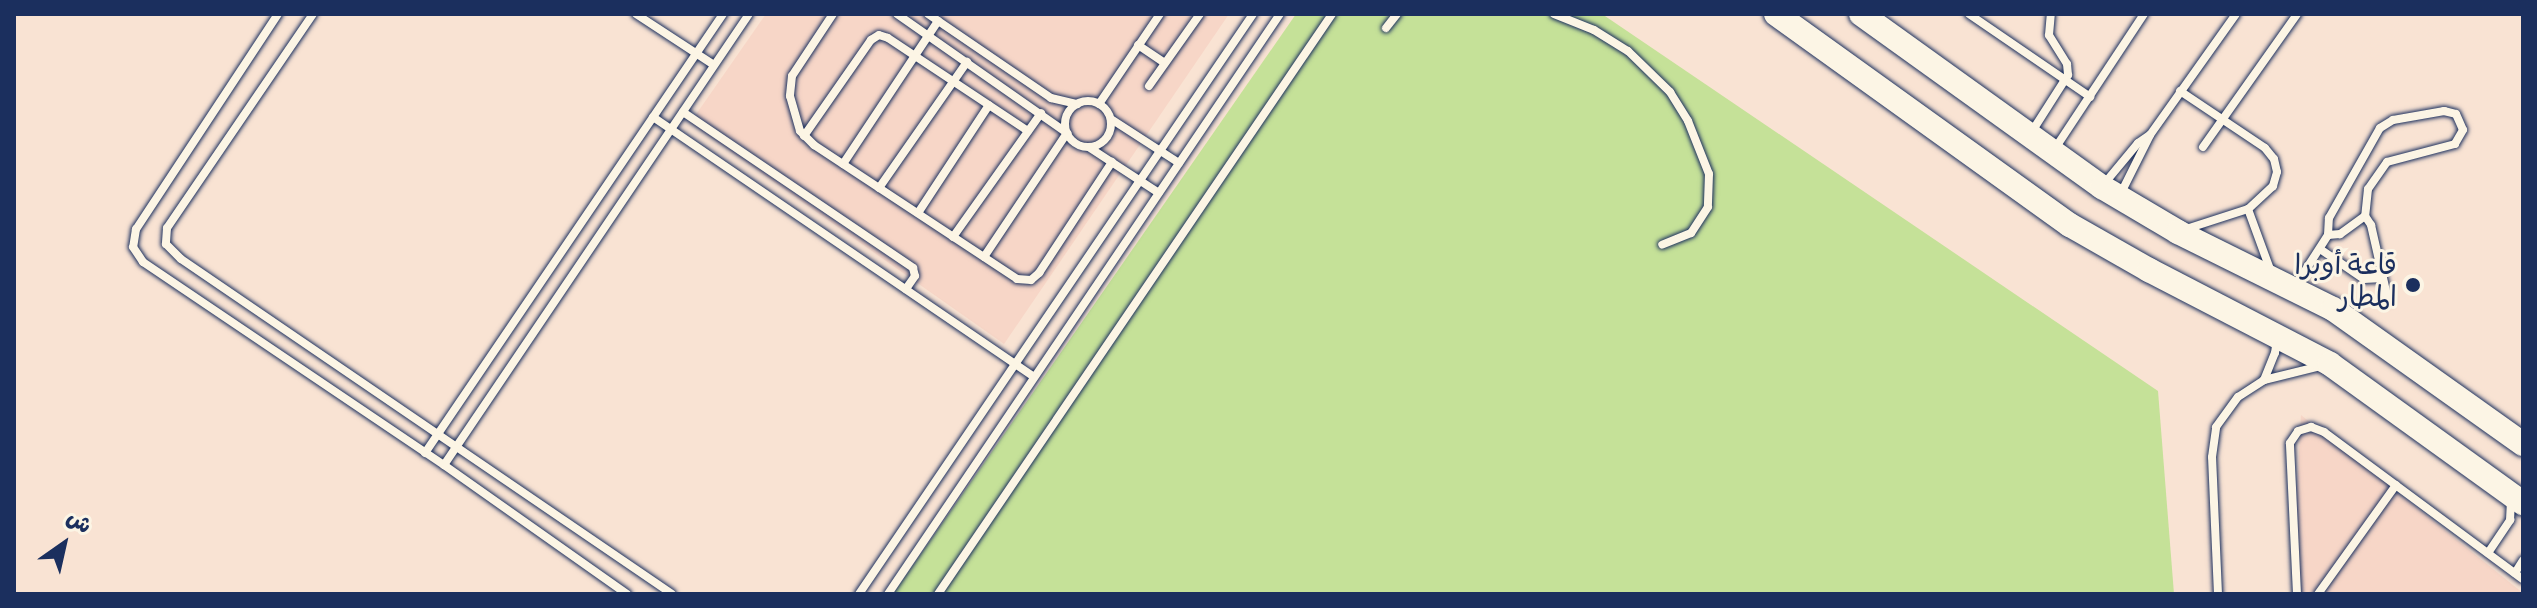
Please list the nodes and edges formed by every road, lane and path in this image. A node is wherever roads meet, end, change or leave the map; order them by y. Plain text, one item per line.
1 (278, 14) edge
2 (313, 14) edge
3 (636, 14) edge
4 (723, 14) edge
5 (749, 14) edge
6 (833, 14) edge
7 (897, 14) edge
8 (928, 14) edge
9 (1160, 14) edge
10 (1200, 14) edge
11 (1253, 14) edge
12 (1280, 14) edge
13 (1332, 14) edge
14 (1397, 14) edge
15 (1554, 14) edge
16 (1776, 14) edge
17 (1861, 14) edge
18 (1969, 14) edge
19 (2051, 14) edge
20 (2144, 14) edge
21 (2236, 14) edge
22 (2297, 14) edge
23 (938, 21) junction
24 (1386, 28) dead end
25 (928, 35) junction
26 (1138, 45) junction
27 (696, 54) junction
28 (915, 56) junction
29 (967, 62) junction
30 (1165, 63) junction
31 (714, 65) junction
32 (2065, 80) junction
33 (954, 81) junction
34 (1149, 86) dead end
35 (2180, 91) junction
36 (2090, 97) junction
37 (1077, 104) junction
38 (1099, 104) junction
39 (989, 105) junction
40 (683, 112) junction
41 (1041, 113) junction
42 (653, 117) junction
43 (1111, 119) junction
44 (2222, 120) junction
45 (671, 129) junction
46 (1028, 131) junction
47 (1067, 133) junction
48 (2150, 135) junction
49 (804, 136) junction
50 (2029, 137) junction
51 (2203, 147) dead end
52 (1090, 148) junction
53 (1160, 151) junction
54 (2052, 153) junction
55 (2361, 159) junction
56 (1112, 162) junction
57 (1179, 163) junction
58 (843, 164) junction
59 (2379, 170) junction
60 (1140, 180) junction
61 (879, 188) junction
62 (2110, 192) junction
63 (1159, 193) junction
64 (2248, 209) junction
65 (918, 213) junction
66 (2365, 216) junction
67 (2178, 232) junction
68 (2328, 235) junction
69 (953, 237) junction
70 (1662, 245) dead end
71 (2320, 249) junction
72 (984, 257) junction
73 (2383, 278) junction
74 (2284, 282) junction
75 (906, 289) junction
76 (2388, 300) dead end
77 (2276, 334) junction
78 (1016, 364) junction
79 (2330, 364) junction
80 (1034, 377) junction
81 (2264, 380) junction
82 (438, 434) junction
83 (2523, 444) edge
84 (456, 447) junction
85 (425, 453) junction
86 (444, 465) junction
87 (2396, 485) junction
88 (2515, 497) edge
89 (2488, 553) junction
90 (2523, 560) edge
91 (2519, 576) edge
92 (627, 594) edge
93 (672, 594) edge
94 (859, 594) edge
95 (888, 594) edge
96 (938, 594) edge
97 (2218, 594) edge
98 (2297, 594) edge
99 (2318, 594) edge

1 - 85 lane
2 - 82 lane
3 - 27 lane
4 - 27 lane
5 - 31 lane
6 - 49 lane
7 - 25 lane
8 - 23 lane
9 - 26 lane
10 - 30 lane
11 - 53 lane
12 - 57 lane
13 - 96 lane
14 - 24 lane
15 - 70 lane
16 - 77 street
17 - 50 street
18 - 32 lane
19 - 32 lane
20 - 36 lane
21 - 35 lane
22 - 44 lane
23 - 25 lane
23 - 37 lane
25 - 28 lane
25 - 29 lane
26 - 30 lane
26 - 38 lane
27 - 31 lane
27 - 42 lane
28 - 33 lane
28 - 49 lane
28 - 58 lane
29 - 33 lane
29 - 41 lane
30 - 34 lane
31 - 40 lane
32 - 36 lane
32 - 50 lane
33 - 39 lane
33 - 61 lane
35 - 44 lane
35 - 48 lane
36 - 54 lane
37 - 38 lane
37 - 47 lane
38 - 43 lane
39 - 46 lane
39 - 65 lane
40 - 45 lane
40 - 75 lane
41 - 46 lane
41 - 47 lane
42 - 45 lane
42 - 82 lane
43 - 52 lane
43 - 53 lane
44 - 51 lane
44 - 64 lane
45 - 75 lane
45 - 84 lane
46 - 69 lane
47 - 52 lane
47 - 72 lane
48 - 62 lane
48 - 62 lane
49 - 58 lane
50 - 54 street
52 - 56 lane
53 - 57 lane
53 - 60 lane
54 - 62 street
55 - 59 lane
55 - 59 lane
55 - 68 lane
56 - 60 lane
56 - 72 lane
57 - 63 lane
58 - 61 lane
59 - 66 lane
60 - 63 lane
60 - 78 lane
61 - 65 lane
62 - 67 street
63 - 80 lane
64 - 67 lane
64 - 74 lane
65 - 69 lane
66 - 68 lane
66 - 73 lane
67 - 74 street
68 - 71 lane
69 - 72 lane
71 - 73 lane
71 - 74 lane
73 - 76 lane
74 - 83 street
75 - 78 lane
77 - 79 street
77 - 81 lane
78 - 80 lane
78 - 94 lane
79 - 81 lane
79 - 88 street
80 - 95 lane
81 - 97 lane
82 - 84 lane
82 - 85 lane
84 - 86 lane
84 - 93 lane
85 - 86 lane
86 - 92 lane
87 - 89 lane
87 - 98 lane
87 - 99 lane
88 - 89 lane
89 - 91 lane
90 - 91 lane

